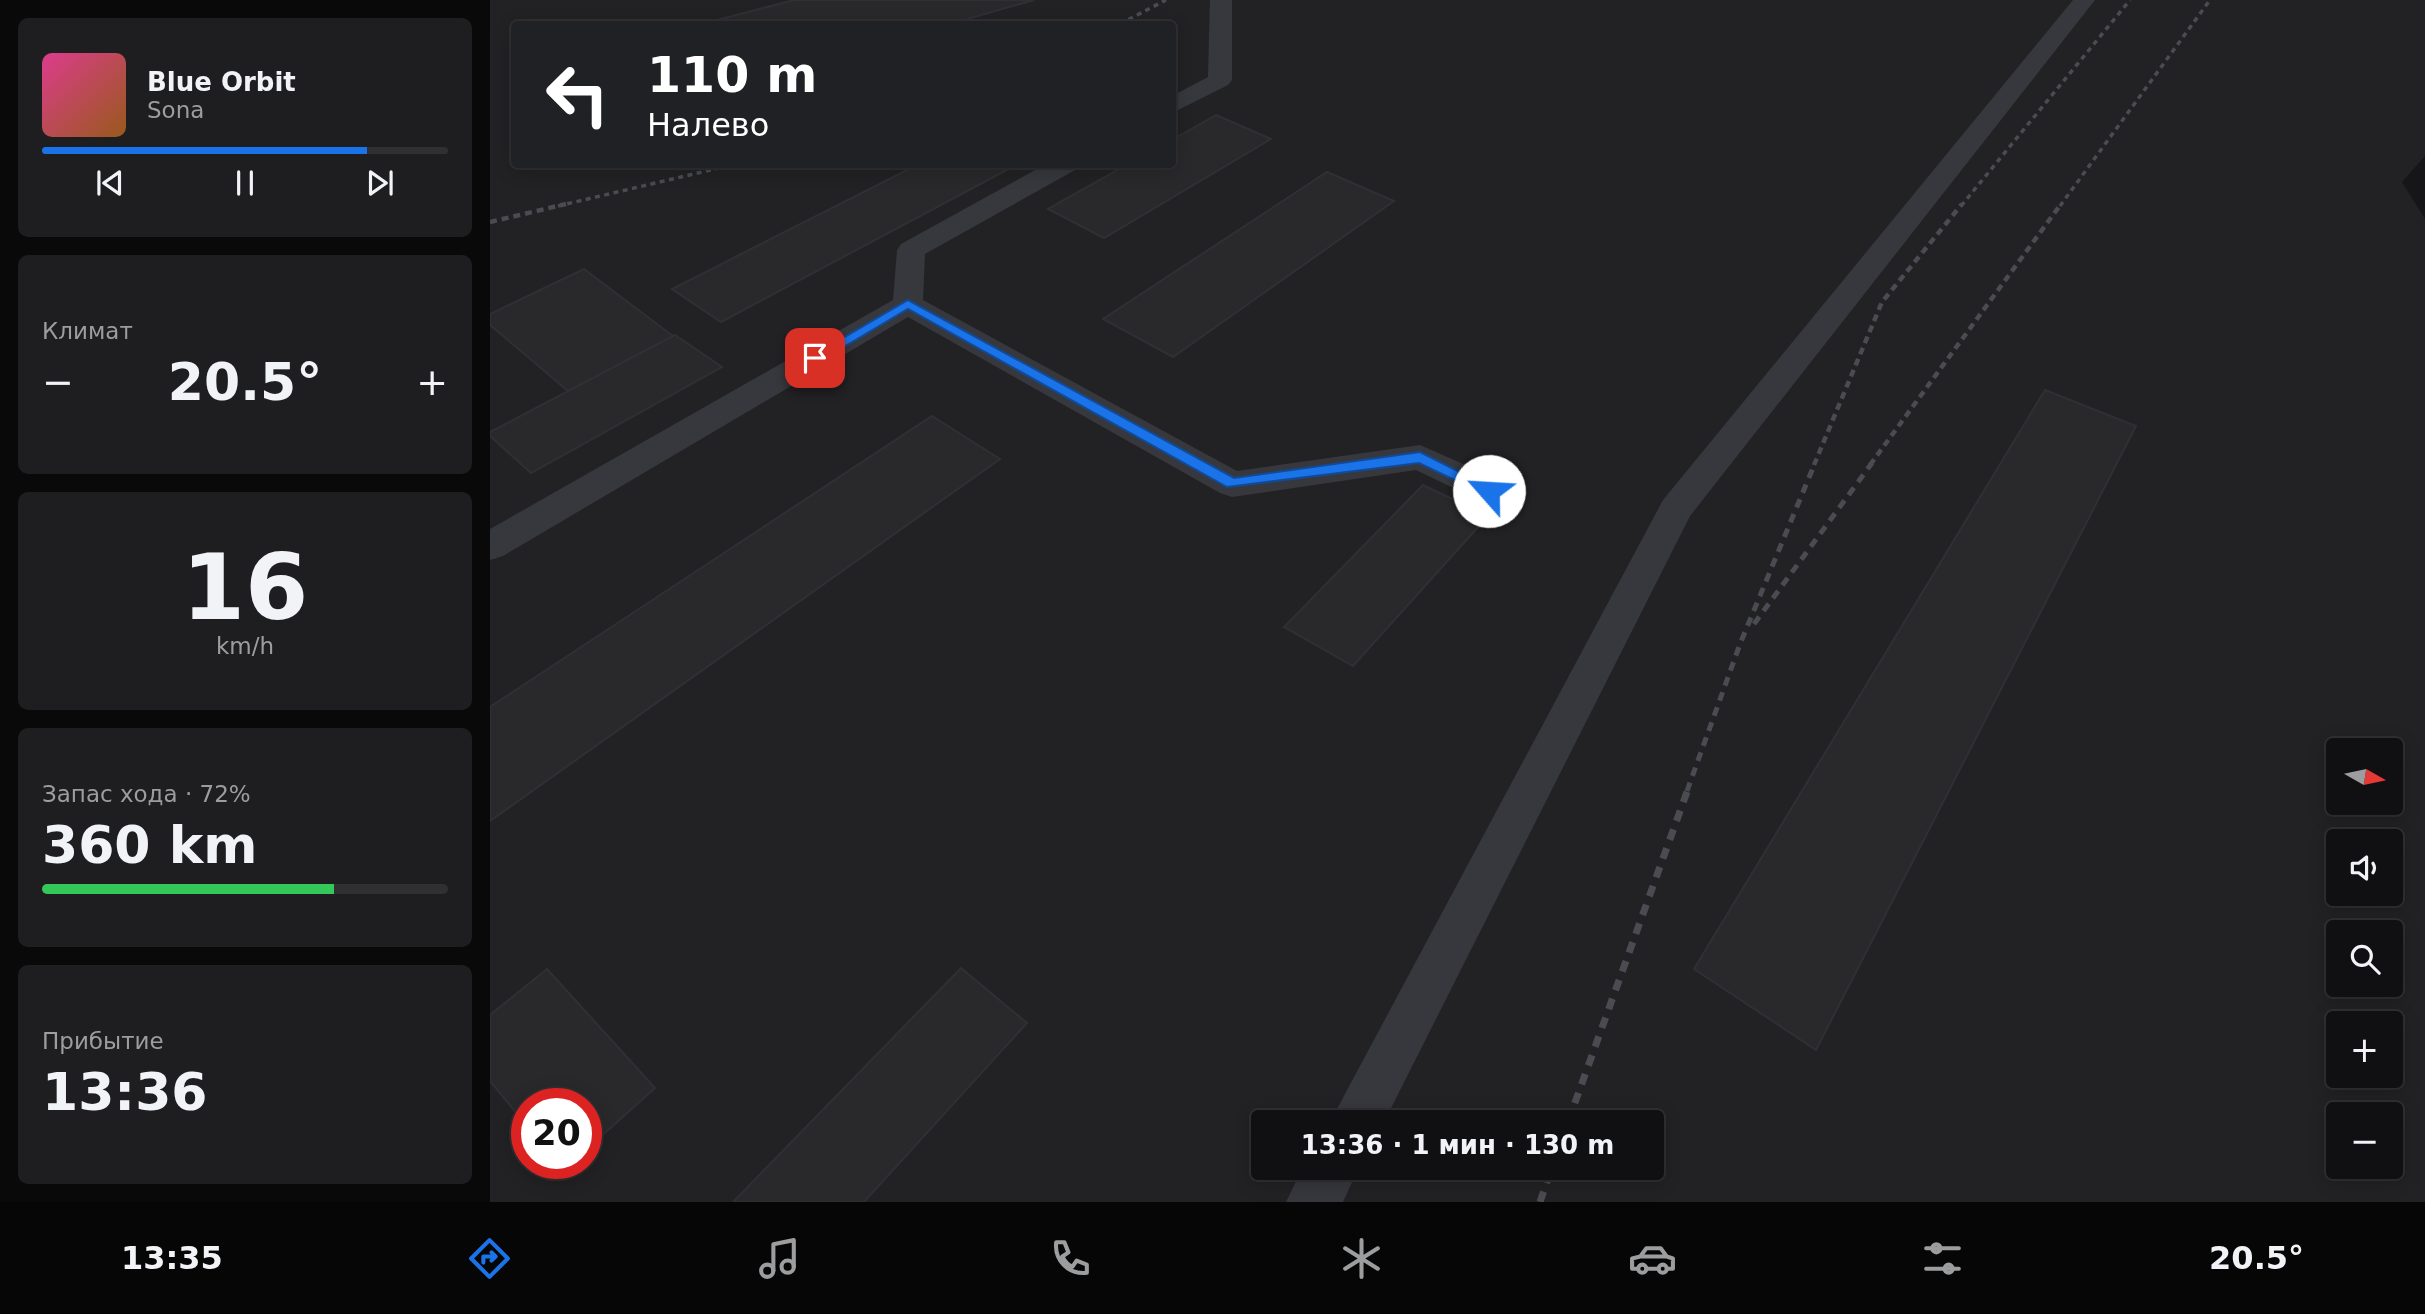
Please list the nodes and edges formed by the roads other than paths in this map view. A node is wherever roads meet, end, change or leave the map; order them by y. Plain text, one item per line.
1 (1221, 0) edge
2 (2084, 0) edge
3 (1176, 104) edge
4 (1059, 168) edge
5 (908, 304) junction
6 (1489, 491) dead end
7 (490, 546) edge
8 (1362, 1110) edge
9 (1325, 1180) edge
10 (1314, 1202) edge

1 - 3 lane
2 - 8 lane
4 - 5 lane
5 - 6 lane
5 - 7 lane
9 - 10 lane

